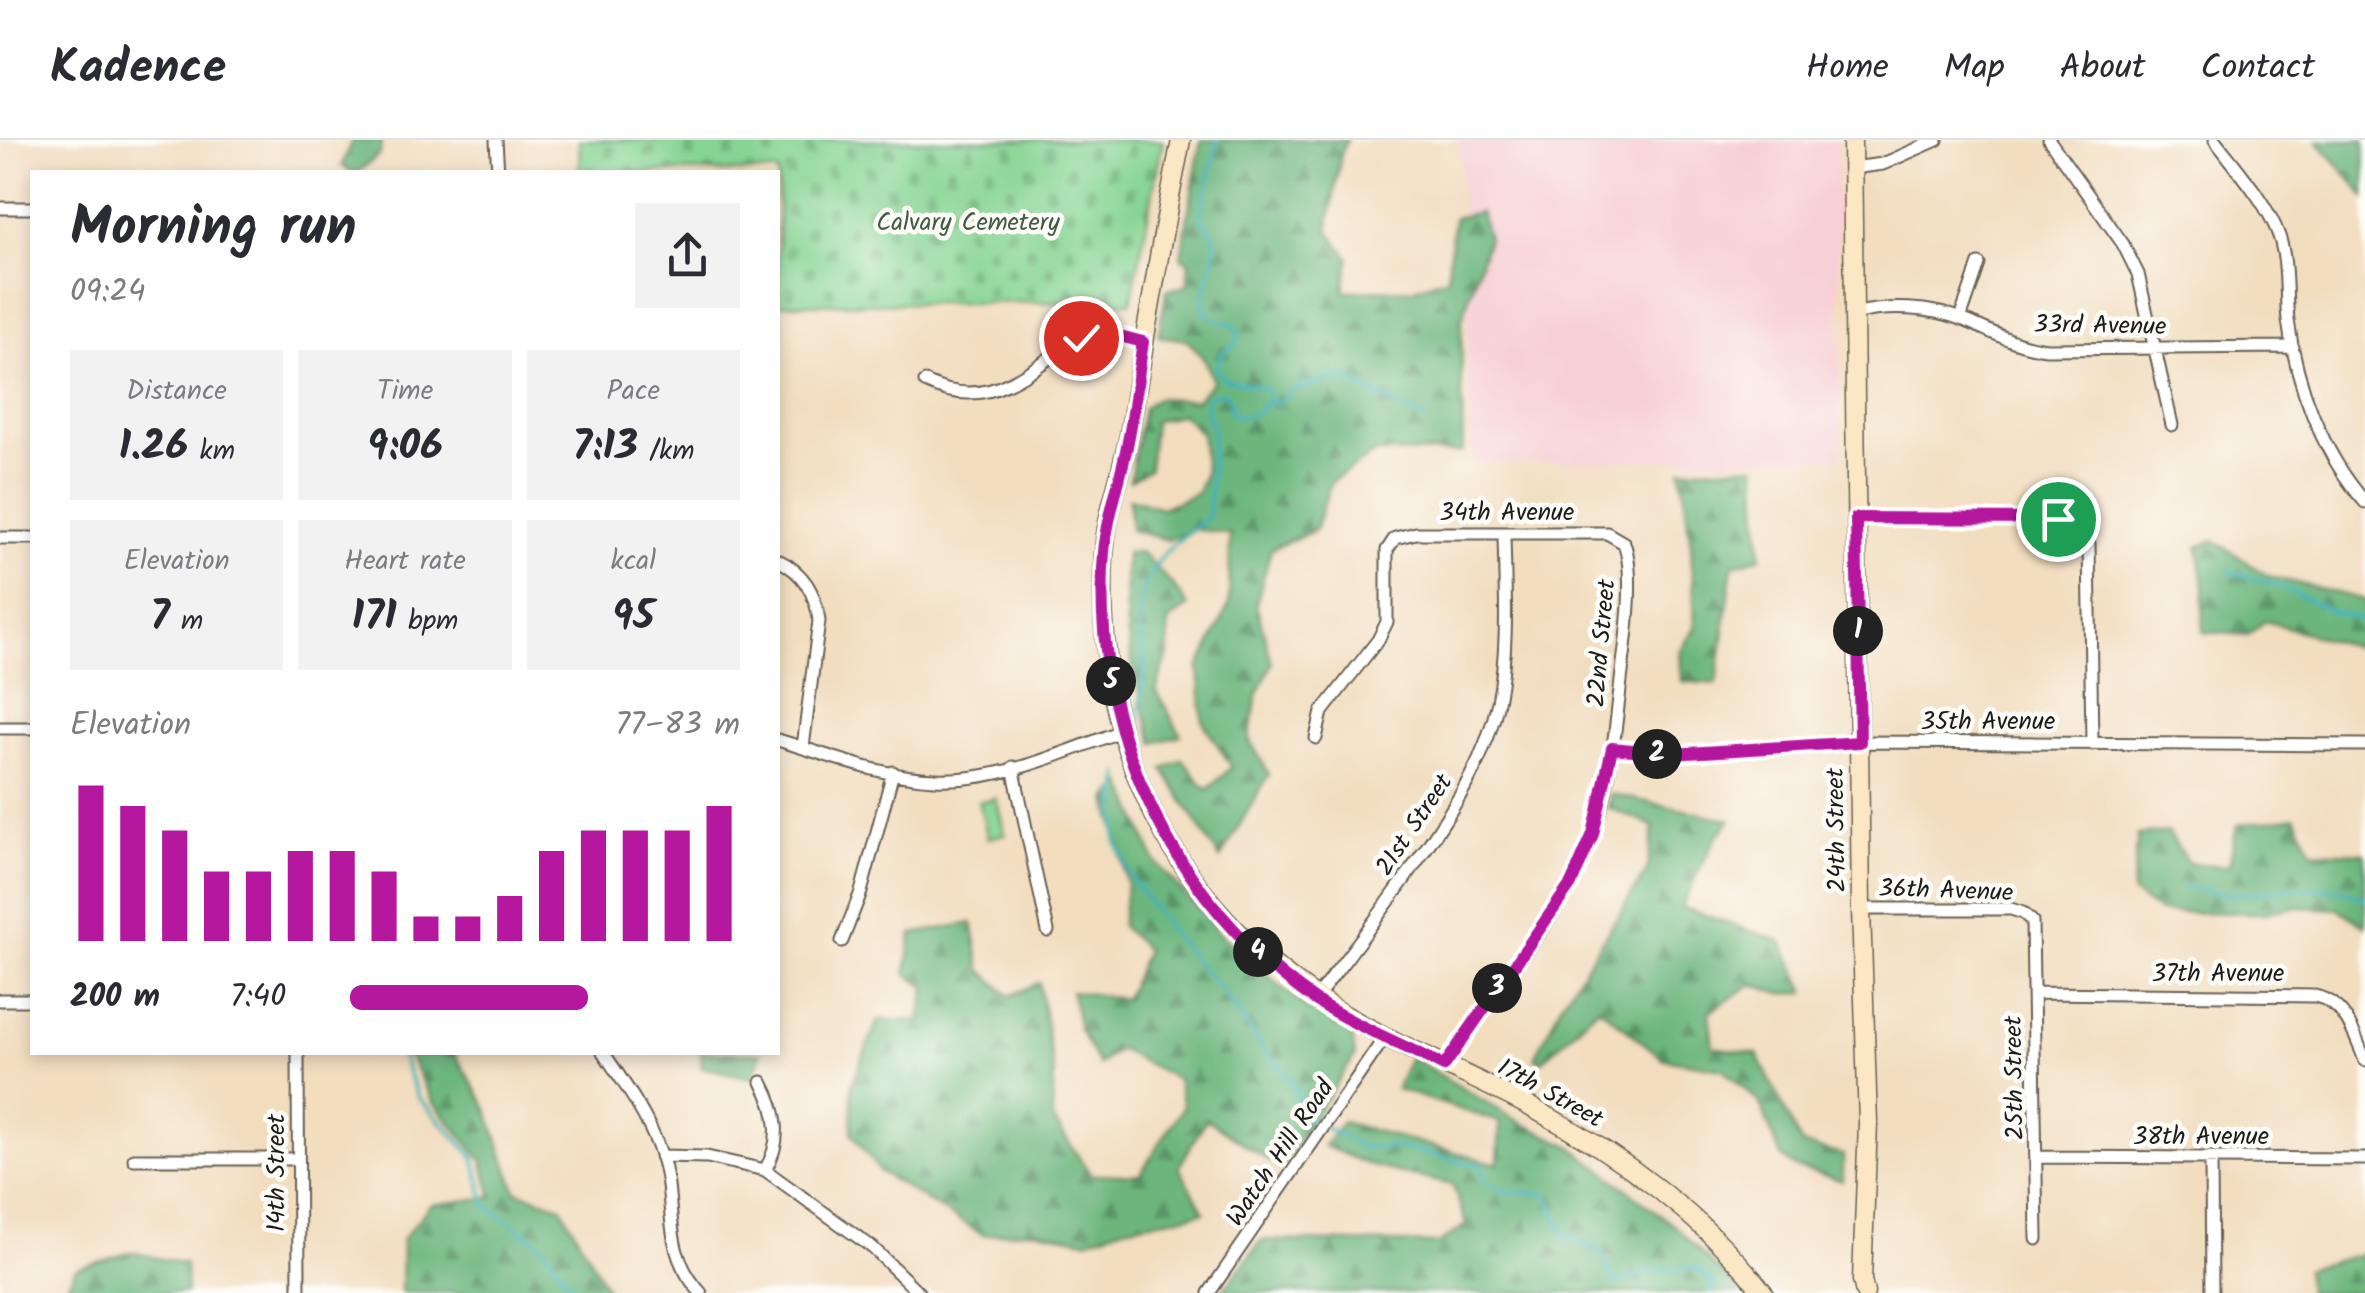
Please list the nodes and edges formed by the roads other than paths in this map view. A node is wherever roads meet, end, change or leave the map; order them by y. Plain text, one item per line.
1 (496, 140) edge
2 (1181, 140) edge
3 (1852, 140) edge
4 (1937, 140) edge
5 (2049, 140) edge
6 (2216, 140) edge
7 (1852, 168) junction
8 (498, 170) edge
9 (0, 208) edge
10 (30, 208) edge
11 (1978, 264) dead end
12 (1854, 314) junction
13 (1960, 319) junction
14 (1143, 342) junction
15 (2293, 346) junction
16 (2154, 348) junction
17 (925, 382) dead end
18 (2172, 425) dead end
19 (2365, 502) edge
20 (1856, 518) junction
21 (1504, 534) junction
22 (0, 538) edge
23 (30, 538) edge
24 (1619, 539) joint
25 (780, 561) edge
26 (0, 728) edge
27 (30, 728) edge
28 (1121, 730) junction
29 (1316, 738) dead end
30 (780, 741) edge
31 (1860, 742) junction
32 (2092, 744) junction
33 (2365, 745) edge
34 (803, 748) junction
35 (1612, 748) junction
36 (1014, 767) junction
37 (892, 772) junction
38 (1861, 910) junction
39 (2029, 918) joint
40 (1048, 931) dead end
41 (842, 941) dead end
42 (2035, 994) junction
43 (1315, 999) junction
44 (0, 1000) edge
45 (30, 1000) edge
46 (1385, 1036) junction
47 (298, 1055) edge
48 (605, 1055) edge
49 (2365, 1060) edge
50 (1444, 1066) junction
51 (762, 1082) dead end
52 (662, 1156) junction
53 (2037, 1156) junction
54 (2211, 1158) junction
55 (134, 1159) dead end
56 (2365, 1159) edge
57 (297, 1160) junction
58 (765, 1170) junction
59 (2037, 1239) dead end
60 (1861, 1289) edge
61 (298, 1293) edge
62 (701, 1293) edge
63 (919, 1293) edge
64 (1210, 1293) edge
65 (1764, 1293) edge
66 (2212, 1293) edge

1 - 8 street
2 - 14 street, 17th Street
3 - 7 street, 24th Street
4 - 7 street
5 - 16 street
6 - 15 street
7 - 12 street, 24th Street
9 - 10 street
11 - 13 street
12 - 13 street, 33rd Avenue
12 - 20 street, 24th Street
13 - 16 street, 33rd Avenue
14 - 17 street
14 - 28 street, 17th Street
15 - 16 street, 33rd Avenue
15 - 19 street
16 - 18 street
20 - 31 street, 24th Street
20 - 32 street
21 - 24 street, 34th Avenue
21 - 29 street, 34th Avenue
21 - 43 street, 21st Street
22 - 23 street
24 - 35 street, 22nd Street
25 - 34 street
26 - 27 street
28 - 36 street
28 - 43 street, 17th Street
30 - 34 street
31 - 32 street, 35th Avenue
31 - 35 street, 35th Avenue
31 - 38 street, 24th Street
32 - 33 street, 35th Avenue
34 - 37 street
35 - 50 street, 22nd Street
36 - 37 street
36 - 40 street
37 - 41 street
38 - 39 street, 36th Avenue
38 - 60 street, 24th Street
39 - 42 street, 25th Street
42 - 49 street, 37th Avenue
42 - 53 street, 25th Street
43 - 46 street, 17th Street
44 - 45 street
46 - 50 street, 17th Street
46 - 64 street, Watch Hill Road
47 - 57 street, 14th Street
48 - 52 street
50 - 65 street, 17th Street
51 - 58 street
52 - 58 street
52 - 62 street
53 - 54 street, 38th Avenue
53 - 59 street, 25th Street
54 - 56 street, 38th Avenue
54 - 66 street
55 - 57 street
57 - 61 street, 14th Street
58 - 63 street

